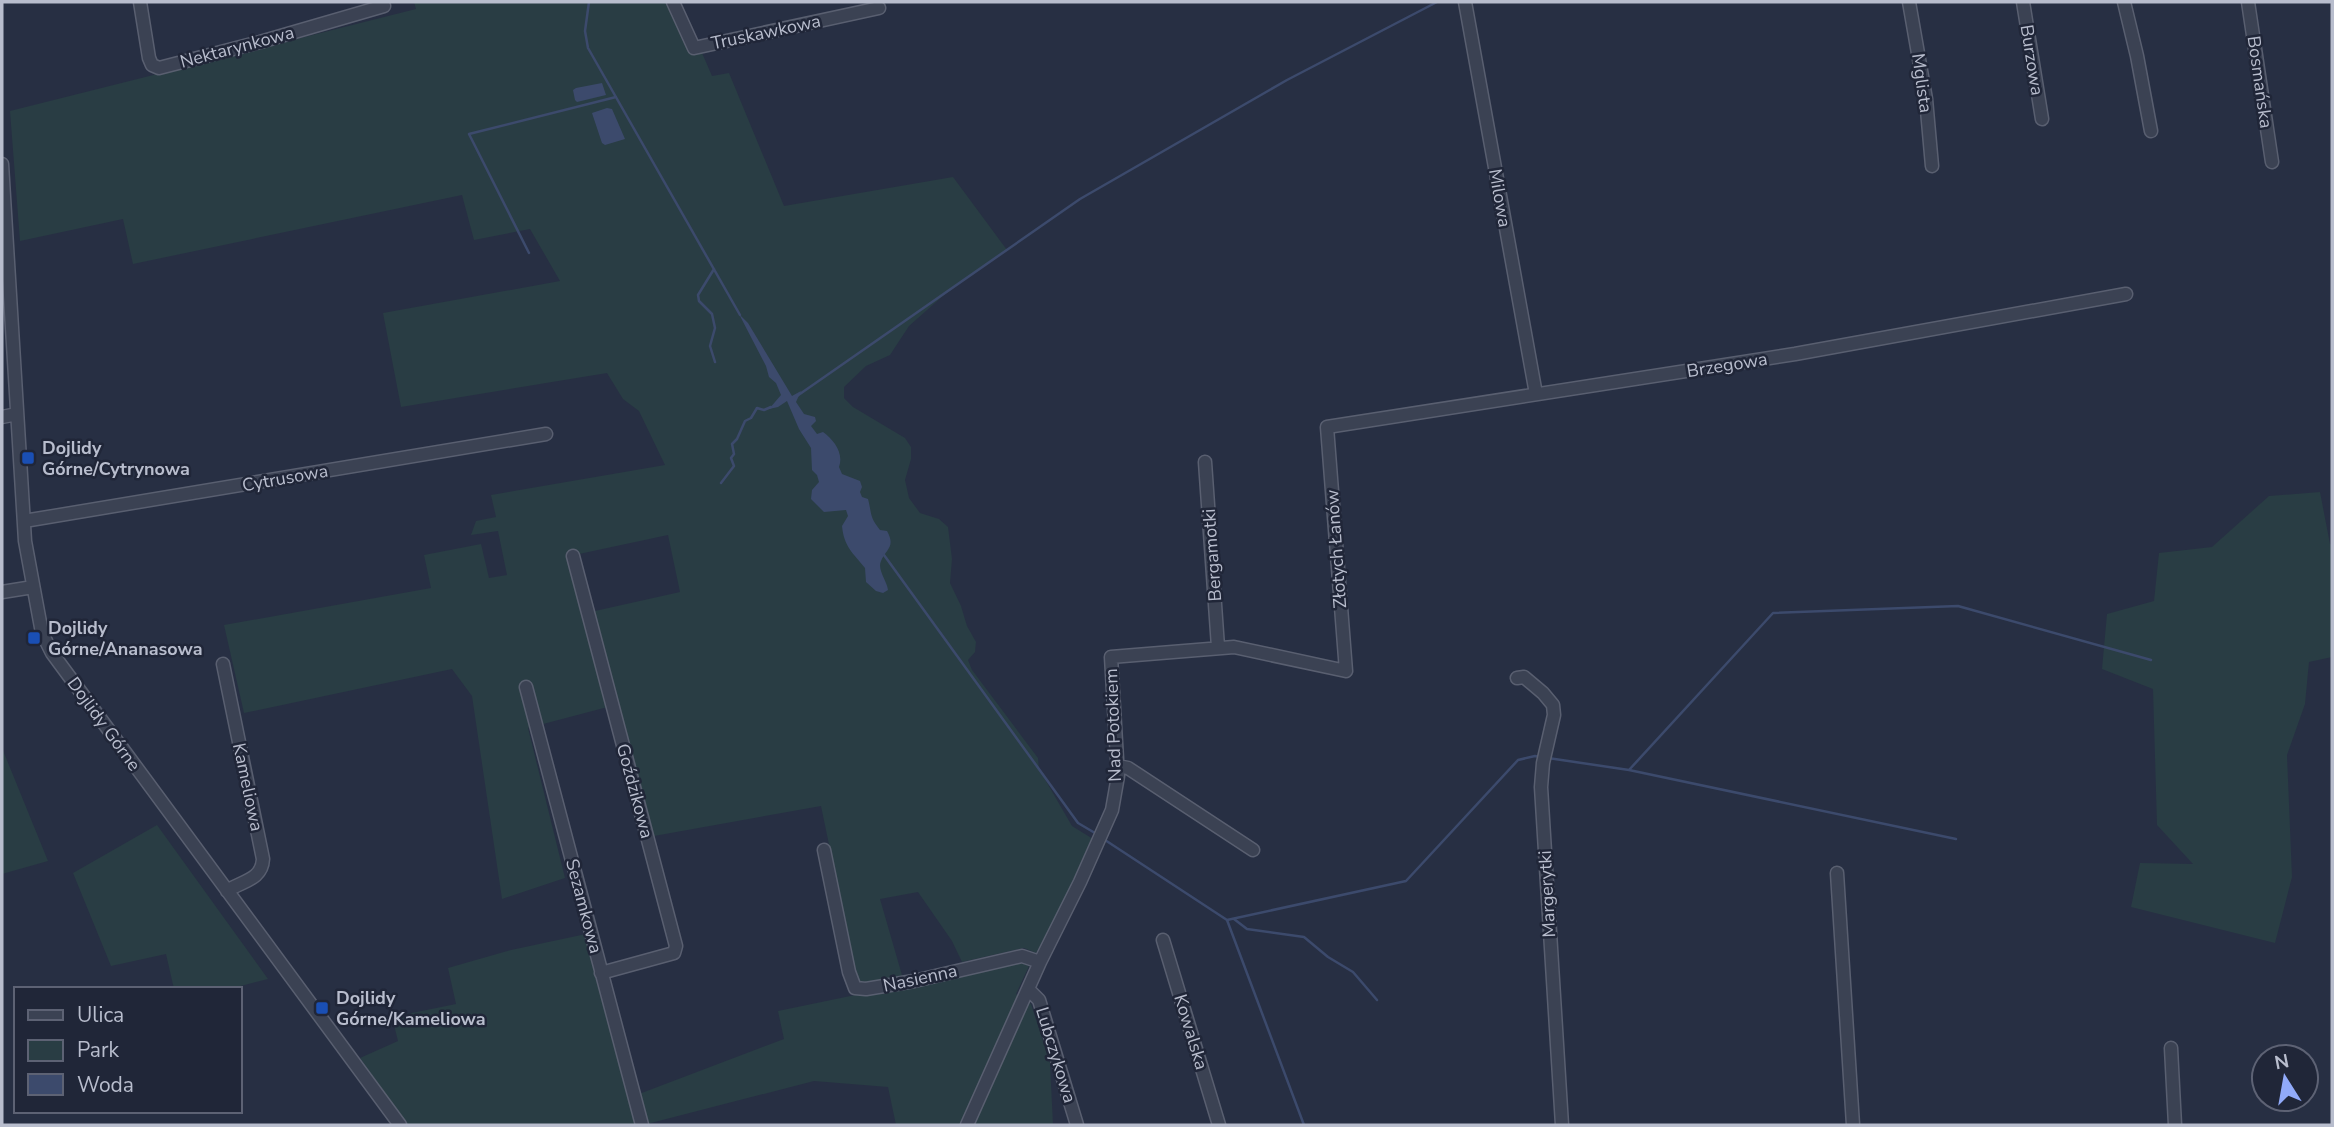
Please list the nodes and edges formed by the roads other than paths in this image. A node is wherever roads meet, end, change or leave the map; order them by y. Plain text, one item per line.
1 (140, 2) edge
2 (673, 2) edge
3 (1465, 2) edge
4 (1909, 2) edge
5 (2023, 2) edge
6 (2124, 2) edge
7 (2248, 2) edge
8 (384, 6) dead end
9 (878, 8) dead end
10 (2042, 119) dead end
11 (2151, 131) dead end
12 (2272, 162) dead end
13 (2, 164) edge
14 (1932, 166) dead end
15 (2126, 295) dead end
16 (1536, 394) junction
17 (17, 414) junction
18 (2, 417) edge
19 (1327, 426) joint
20 (547, 434) dead end
21 (1205, 462) dead end
22 (24, 521) junction
23 (573, 556) dead end
24 (33, 587) junction
25 (2, 592) edge
26 (1218, 648) junction
27 (223, 664) dead end
28 (1346, 671) joint
29 (1520, 677) dead end
30 (526, 687) dead end
31 (1118, 766) junction
32 (824, 850) dead end
33 (1253, 850) dead end
34 (1837, 873) dead end
35 (227, 891) junction
36 (1163, 940) dead end
37 (1040, 962) junction
38 (601, 973) junction
39 (1028, 989) junction
40 (2171, 1048) dead end
41 (400, 1125) edge
42 (642, 1125) edge
43 (967, 1125) edge
44 (1077, 1125) edge
45 (1219, 1125) edge
46 (1562, 1125) edge
47 (1853, 1125) edge
48 (2175, 1125) edge

1 - 8 street, Nektarynkowa
2 - 9 street, Truskawkowa
3 - 16 street, Milowa
4 - 14 street, Mglista
5 - 10 street, Burzowa
6 - 11 street
7 - 12 street, Bosmańska
13 - 17 street, Dojlidy Górne
15 - 16 street, Brzegowa
16 - 19 street, Brzegowa
17 - 18 street
17 - 22 street, Dojlidy Górne
19 - 28 street, Złotych Łanów
20 - 22 street, Cytrusowa
21 - 26 street, Bergamotki
22 - 24 street, Dojlidy Górne
23 - 38 street, Goździkowa
24 - 25 street
24 - 35 street, Dojlidy Górne
26 - 28 street, Nad Potokiem
26 - 31 street, Nad Potokiem
27 - 35 street, Kameliowa
29 - 46 street, Margerytki
30 - 38 street, Sezamkowa
31 - 33 street
31 - 37 street, Nad Potokiem
32 - 37 street, Nasienna
34 - 47 street
35 - 41 street, Dojlidy Górne
36 - 45 street, Kowalska
37 - 39 street, Nad Potokiem
38 - 42 street, Sezamkowa
39 - 43 street, Nad Potokiem
39 - 44 street, Lubczykowa
40 - 48 street

